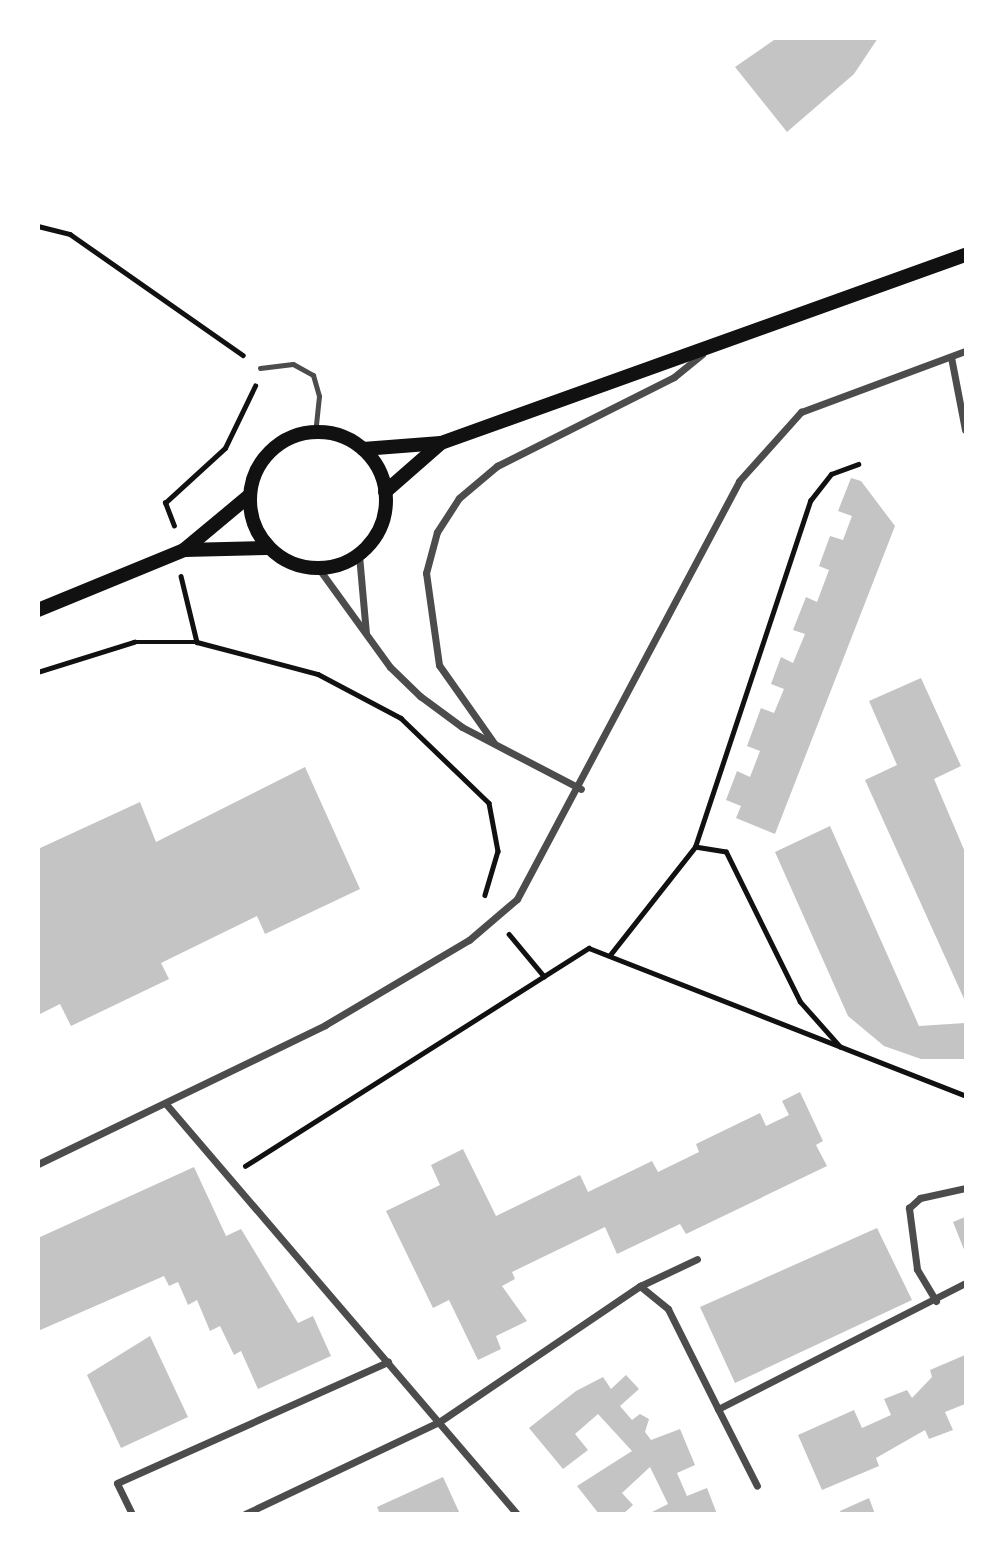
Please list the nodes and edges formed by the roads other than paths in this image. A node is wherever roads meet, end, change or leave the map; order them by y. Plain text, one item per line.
1 (965, 255) edge
2 (713, 344) junction
3 (965, 351) edge
4 (951, 356) junction
5 (260, 368) road end
6 (965, 430) edge
7 (315, 432) junction
8 (441, 443) junction
9 (363, 449) junction
10 (385, 492) junction
11 (250, 495) junction
12 (267, 548) junction
13 (184, 550) junction
14 (359, 555) junction
15 (319, 569) junction
16 (38, 610) edge
17 (366, 634) junction
18 (494, 743) junction
19 (581, 789) junction
20 (166, 1104) junction
21 (38, 1164) edge
22 (965, 1188) edge
23 (697, 1259) dead end
24 (965, 1283) edge
25 (640, 1286) junction
26 (936, 1301) junction
27 (388, 1362) junction
28 (718, 1409) junction
29 (439, 1422) junction
30 (757, 1486) dead end
31 (132, 1514) edge
32 (245, 1514) edge
33 (517, 1514) edge

1 - 2 main road
2 - 8 main road
2 - 18 street
3 - 4 street
4 - 6 street
4 - 19 street
5 - 7 lane
7 - 9 main road
7 - 11 main road
8 - 9 main road
8 - 10 main road
9 - 10 main road
10 - 14 main road
11 - 12 main road
11 - 13 main road
12 - 13 main road
12 - 15 main road
13 - 16 main road
14 - 15 main road
14 - 17 street
15 - 17 street
17 - 18 street
18 - 19 street
19 - 20 street
20 - 21 street
20 - 27 street
22 - 26 street
23 - 25 street
24 - 26 street
25 - 28 street
25 - 29 street
26 - 28 street
27 - 29 street
27 - 31 street
28 - 30 street
29 - 32 street
29 - 33 street

